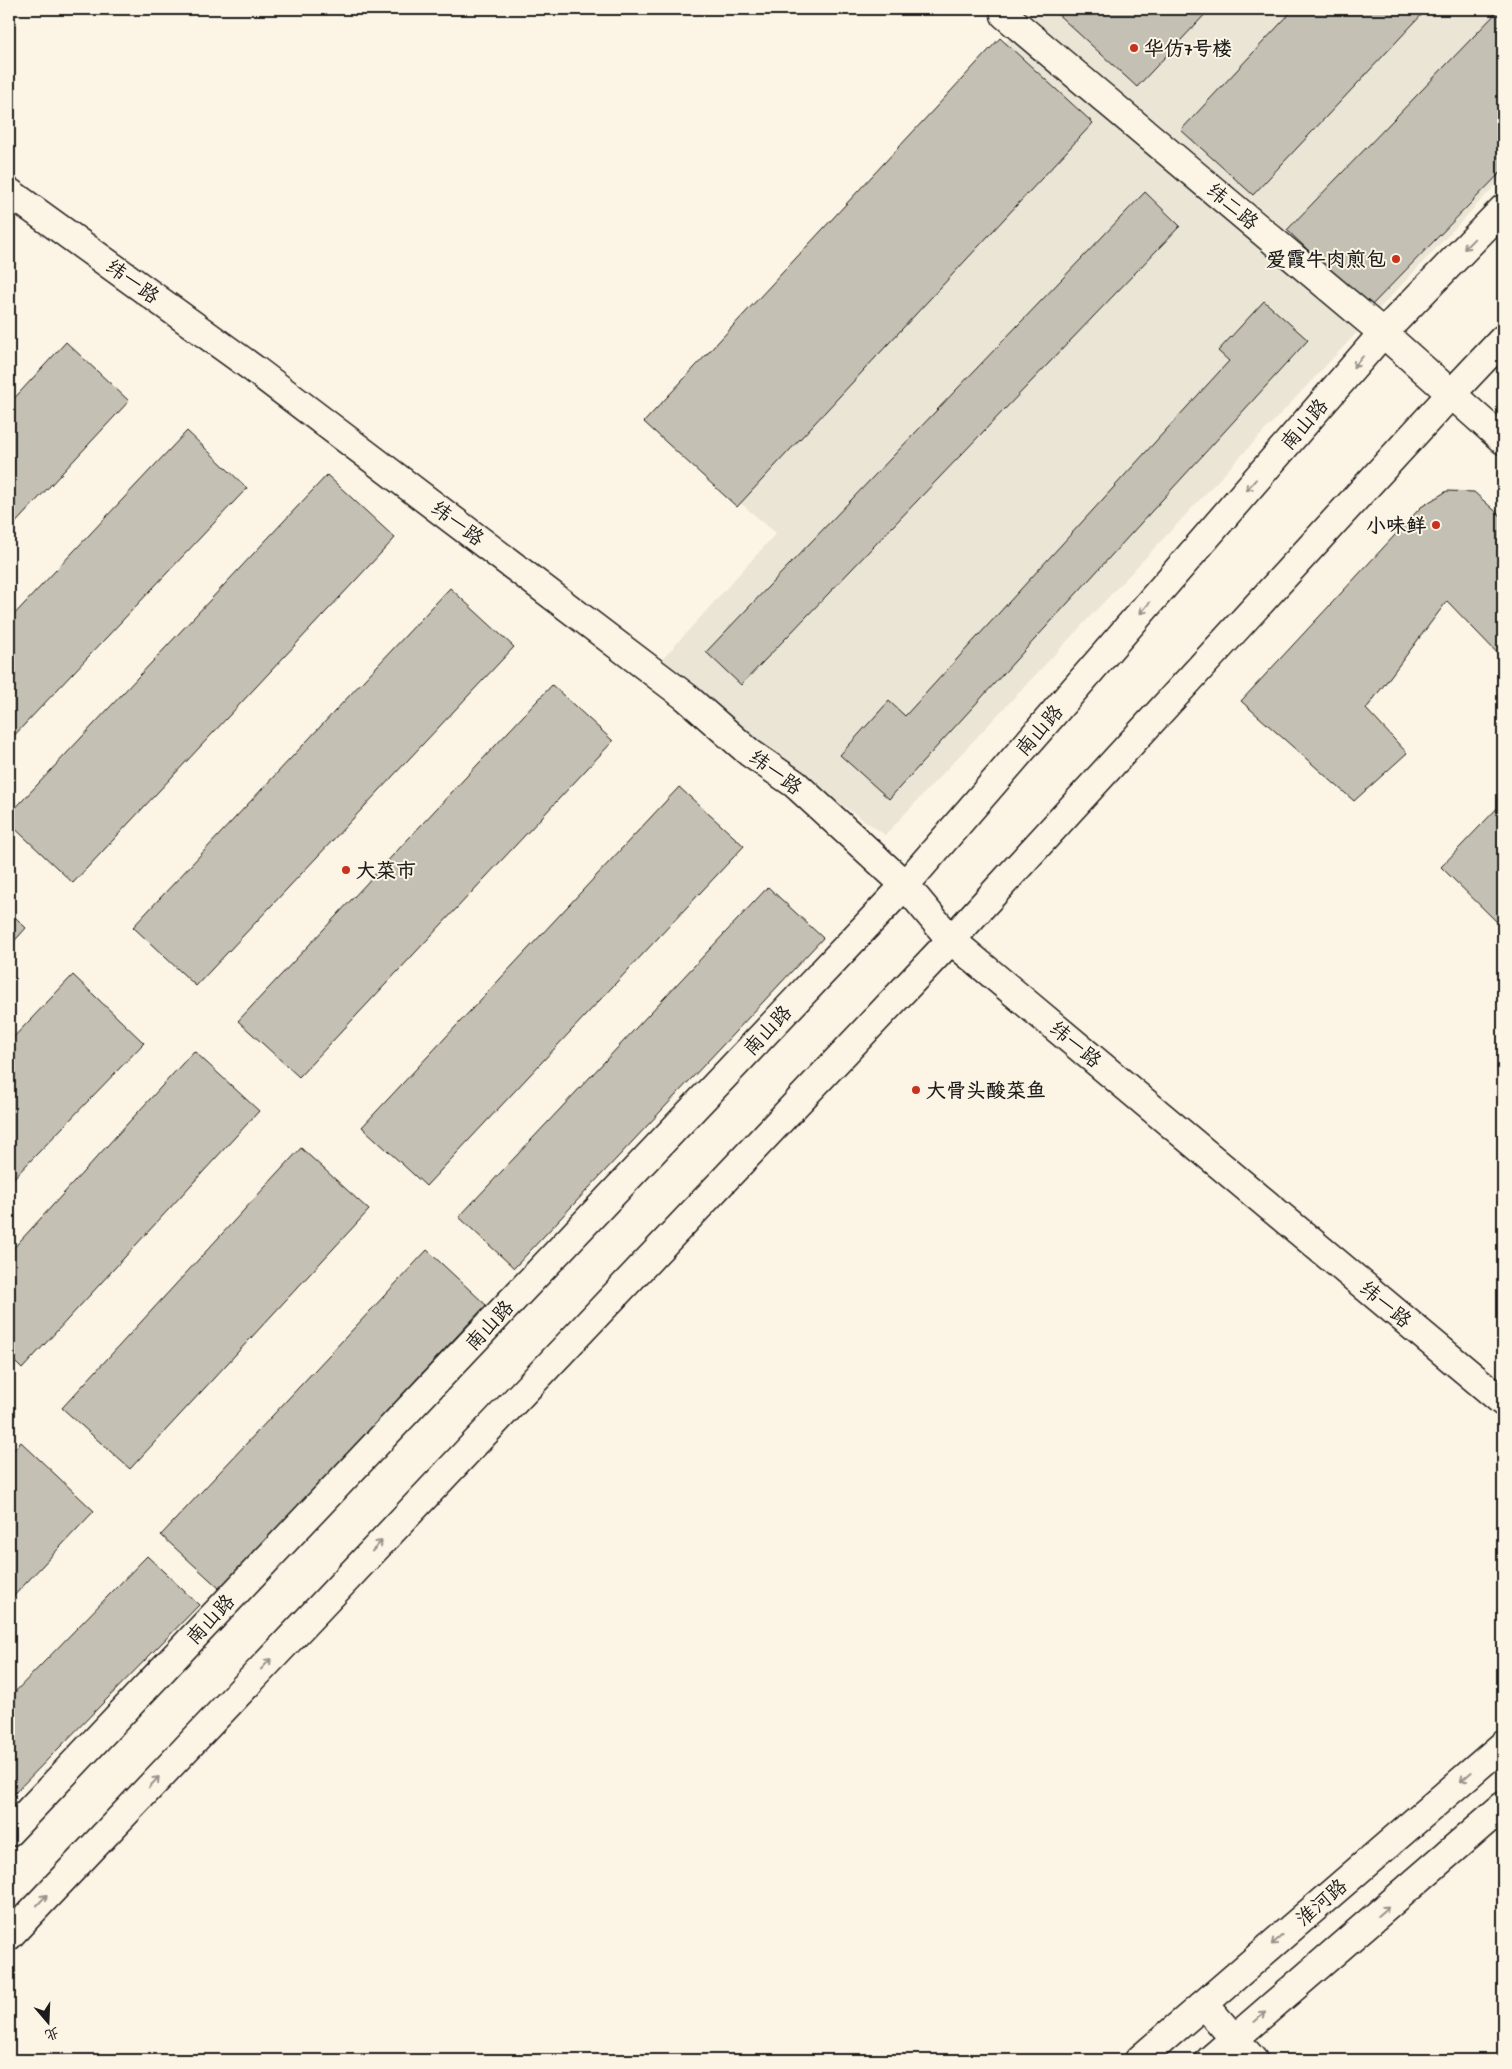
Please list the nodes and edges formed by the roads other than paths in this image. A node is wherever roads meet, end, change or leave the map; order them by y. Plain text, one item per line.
1 (1005, 15) dead end
2 (9, 192) edge
3 (1503, 209) edge
4 (1383, 333) junction
5 (1503, 339) edge
6 (1451, 394) junction
7 (1503, 440) edge
8 (905, 885) junction
9 (951, 940) junction
10 (1503, 1402) edge
11 (1503, 1745) edge
12 (1503, 1806) edge
13 (9, 1832) edge
14 (9, 1936) edge
15 (1204, 2004) junction
16 (1234, 2039) junction
17 (1139, 2060) edge
18 (1210, 2060) edge
19 (1253, 2060) edge

1 - 4 street, 纬二路
2 - 8 street, 纬一路
3 -> 4 street, 南山路
4 - 6 street, 纬二路
4 -> 8 street, 南山路
5 - 6 street
6 - 7 street, 纬二路
6 - 9 street
8 - 9 street, 纬一路
8 - 13 street, 南山路
9 - 10 street, 纬一路
14 -> 9 street
11 -> 15 street, 淮河路
16 -> 12 street
15 - 16 street
15 - 17 street, 淮河路
16 - 18 street
16 - 19 street

